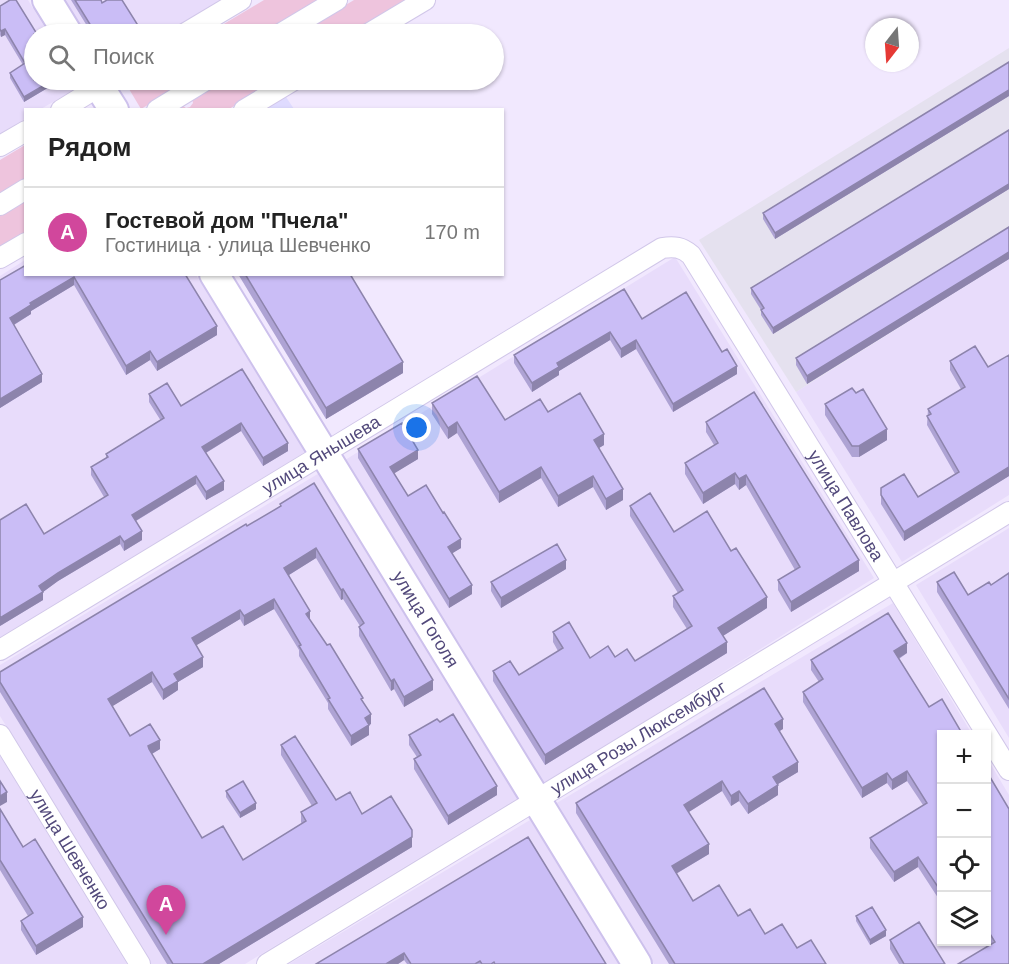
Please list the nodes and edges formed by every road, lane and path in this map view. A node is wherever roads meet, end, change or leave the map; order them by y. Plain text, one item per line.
1 (46, 0) edge
2 (241, 0) edge
3 (337, 0) edge
4 (424, 0) edge
5 (62, 24) edge
6 (201, 24) edge
7 (297, 24) edge
8 (384, 24) edge
9 (103, 90) edge
10 (190, 90) edge
11 (277, 90) edge
12 (65, 108) edge
13 (160, 108) edge
14 (247, 108) edge
15 (24, 132) edge
16 (0, 146) edge
17 (24, 190) edge
18 (0, 205) edge
19 (24, 244) edge
20 (677, 247) joint
21 (0, 258) edge
22 (215, 276) edge
23 (323, 453) junction
24 (1009, 512) edge
25 (893, 583) junction
26 (0, 650) edge
27 (0, 735) edge
28 (1009, 770) edge
29 (537, 800) junction
30 (140, 964) edge
31 (267, 964) edge
32 (637, 964) edge

1 - 5 street
2 - 6 street
3 - 7 street
4 - 8 street
9 - 12 street
10 - 13 street
11 - 14 street
15 - 16 street
17 - 18 street
19 - 21 street
20 - 23 street, улица Янышева
20 - 25 street, улица Павлова
22 - 23 street, улица Гоголя
23 - 26 street, улица Янышева
23 - 29 street, улица Гоголя
24 - 25 street, улица Розы Люксембург
25 - 28 street, улица Павлова
25 - 29 street, улица Розы Люксембург
27 - 30 street, улица Шевченко
29 - 31 street, улица Розы Люксембург
29 - 32 street, улица Гоголя

